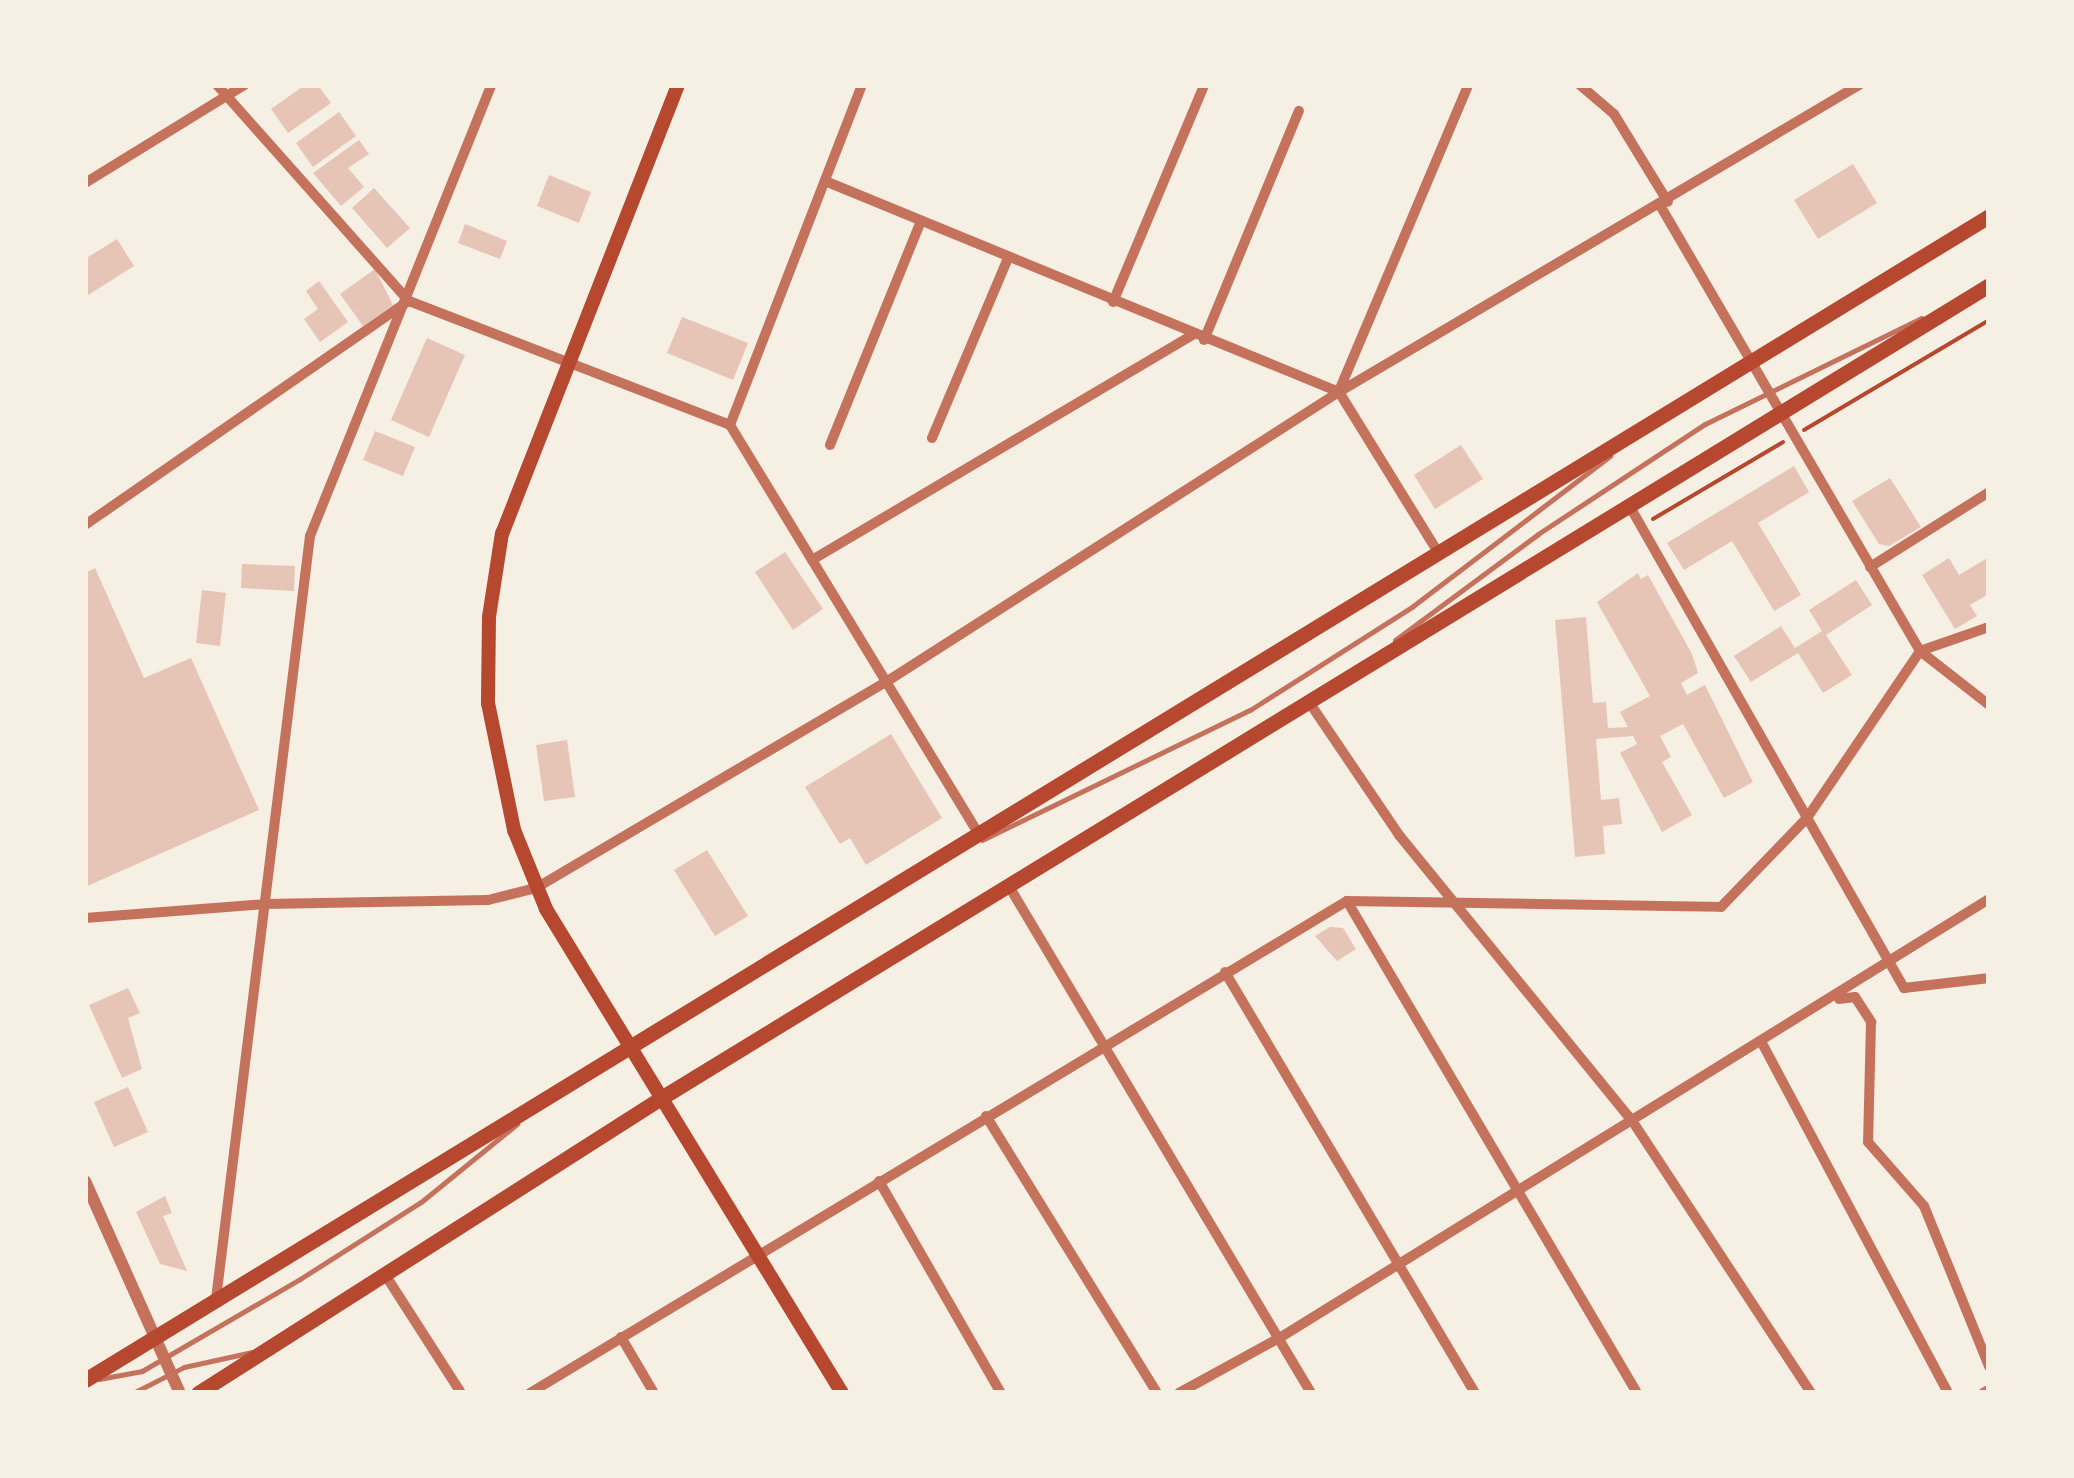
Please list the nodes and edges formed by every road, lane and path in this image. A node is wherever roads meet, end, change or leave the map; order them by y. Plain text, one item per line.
1 (216, 85) edge
2 (244, 85) edge
3 (492, 85) edge
4 (678, 85) edge
5 (862, 85) edge
6 (1204, 85) edge
7 (1468, 85) edge
8 (1580, 85) edge
9 (1859, 85) edge
10 (224, 97) junction
11 (1299, 111) dead end
12 (824, 181) junction
13 (85, 182) edge
14 (1664, 205) junction
15 (1989, 216) edge
16 (921, 222) junction
17 (1008, 258) junction
18 (1989, 285) edge
19 (1970, 296) junction
20 (409, 301) junction
21 (1112, 302) junction
22 (1989, 320) edge
23 (1198, 337) junction
24 (1750, 362) junction
25 (567, 363) junction
26 (1766, 390) junction
27 (1338, 392) junction
28 (1780, 413) junction
29 (1659, 417) junction
30 (730, 425) junction
31 (1793, 436) junction
32 (932, 438) dead end
33 (830, 445) dead end
34 (1989, 492) edge
35 (1629, 506) junction
36 (85, 524) edge
37 (1640, 526) junction
38 (1438, 552) junction
39 (812, 560) junction
40 (1870, 567) junction
41 (1989, 627) edge
42 (1920, 651) junction
43 (886, 682) junction
44 (1328, 690) junction
45 (1309, 702) junction
46 (1989, 705) edge
47 (1807, 818) junction
48 (978, 834) junction
49 (908, 876) junction
50 (536, 888) junction
51 (1010, 888) junction
52 (1454, 899) junction
53 (1989, 899) edge
54 (1346, 900) junction
55 (265, 904) junction
56 (85, 918) edge
57 (1893, 963) junction
58 (1225, 972) junction
59 (1988, 982) edge
60 (1831, 1000) junction
61 (1762, 1043) junction
62 (629, 1045) junction
63 (1104, 1046) junction
64 (566, 1084) junction
65 (661, 1098) junction
66 (986, 1116) junction
67 (1633, 1122) junction
68 (85, 1180) edge
69 (879, 1181) junction
70 (1515, 1194) junction
71 (757, 1254) junction
72 (1397, 1266) junction
73 (386, 1276) junction
74 (216, 1299) junction
75 (155, 1337) junction
76 (621, 1337) junction
77 (1280, 1337) junction
78 (271, 1348) junction
79 (164, 1358) junction
80 (1989, 1366) edge
81 (171, 1374) junction
82 (85, 1380) edge
83 (133, 1393) edge
84 (180, 1393) edge
85 (198, 1393) edge
86 (460, 1393) edge
87 (530, 1393) edge
88 (654, 1393) edge
89 (842, 1393) edge
90 (1001, 1393) edge
91 (1157, 1393) edge
92 (1179, 1393) edge
93 (1311, 1393) edge
94 (1475, 1393) edge
95 (1636, 1393) edge
96 (1811, 1393) edge
97 (1948, 1393) edge

1 - 10 street
2 - 10 street
3 - 20 street
4 - 25 main road
5 - 12 street
6 - 21 street
7 - 27 street
8 - 14 street
9 - 14 street
10 - 13 street
10 - 20 street
11 - 23 street
12 - 16 street
12 - 30 street
14 - 24 street
14 - 27 street
15 - 24 main road
16 - 17 street
16 - 33 street
17 - 21 street
17 - 32 street
18 - 19 main road
19 - 26 lane
19 - 28 main road
20 - 25 street
20 - 36 street
20 - 55 street
21 - 23 street
22 - 31 path
23 - 27 street
23 - 39 street
24 - 26 street
24 - 29 main road
25 - 30 street
25 - 50 main road
26 - 28 street
26 - 44 lane
27 - 38 street
27 - 43 street
28 - 31 street
28 - 35 main road
29 - 38 main road
29 - 49 lane
30 - 39 street
31 - 37 path
31 - 40 street
34 - 40 street
35 - 37 street
35 - 44 main road
37 - 47 street
38 - 48 main road
39 - 43 street
40 - 42 street
41 - 42 street
42 - 46 street
42 - 47 street
43 - 48 street
43 - 50 street
44 - 45 main road
45 - 51 main road
45 - 52 street
47 - 52 street
47 - 57 street
48 - 49 main road
49 - 62 main road
50 - 55 street
50 - 62 main road
51 - 63 street
51 - 65 main road
52 - 54 street
52 - 67 street
53 - 57 street
54 - 58 street
54 - 70 street
55 - 56 street
55 - 74 street
57 - 59 street
57 - 60 street
58 - 63 street
58 - 72 street
60 - 61 street
60 - 80 street
61 - 67 street
61 - 97 street
62 - 64 main road
62 - 65 main road
63 - 66 street
63 - 77 street
64 - 74 main road
64 - 79 lane
65 - 71 main road
65 - 73 main road
66 - 69 street
66 - 91 street
67 - 70 street
67 - 96 street
68 - 75 street
69 - 71 street
69 - 90 street
70 - 72 street
70 - 95 street
71 - 76 street
71 - 89 main road
72 - 77 street
72 - 94 street
73 - 78 main road
73 - 86 street
74 - 75 main road
75 - 79 street
75 - 82 main road
76 - 87 street
76 - 88 street
77 - 92 street
77 - 93 street
78 - 81 lane
78 - 85 main road
79 - 81 street
79 - 82 lane
81 - 83 lane
81 - 84 street

